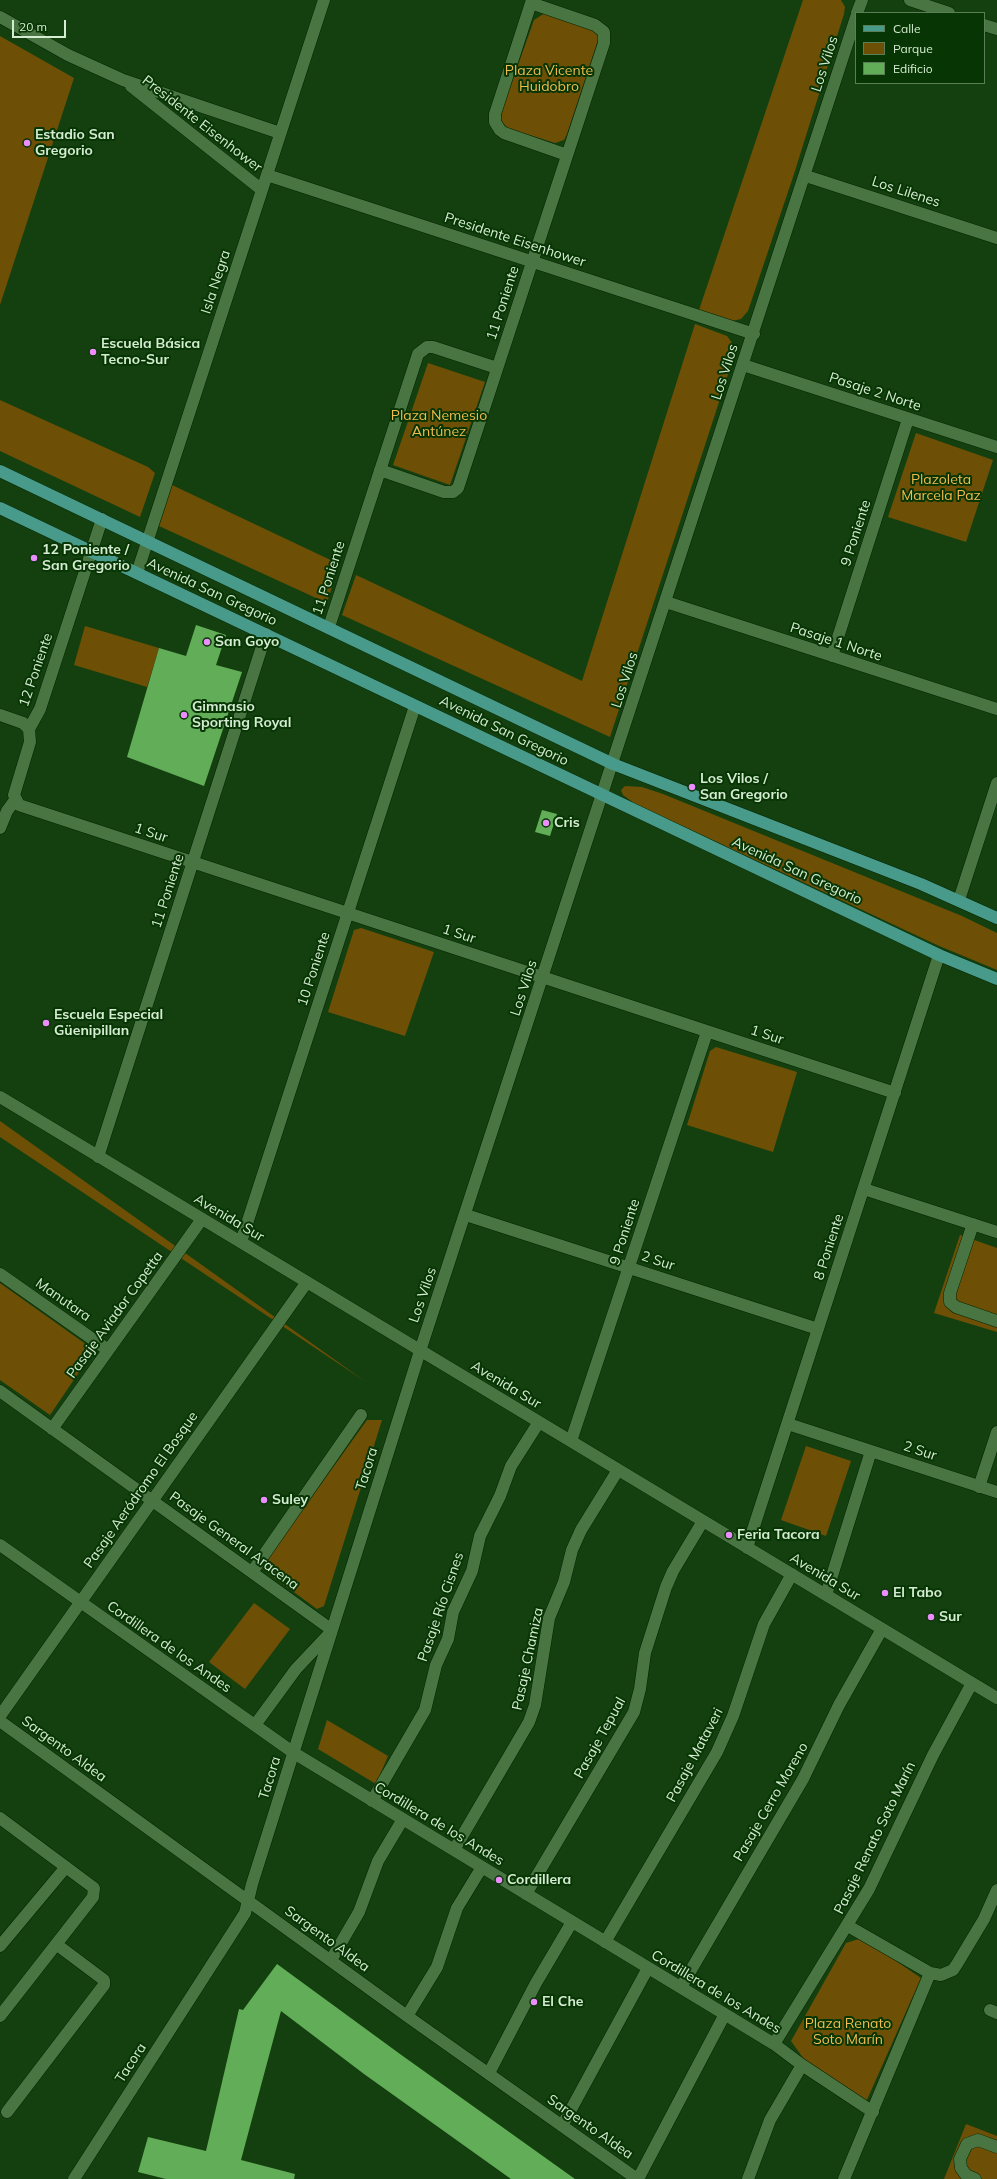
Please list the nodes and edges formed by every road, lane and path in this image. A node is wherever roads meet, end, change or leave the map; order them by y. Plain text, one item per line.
1 (324, 0) edge
2 (862, 0) edge
3 (910, 0) edge
4 (532, 2) edge
5 (857, 12) edge
6 (946, 12) edge
7 (0, 17) edge
8 (855, 20) edge
9 (985, 25) edge
10 (997, 29) edge
11 (124, 80) junction
12 (280, 133) junction
13 (567, 155) junction
14 (267, 175) junction
15 (806, 176) junction
16 (262, 190) junction
17 (997, 238) edge
18 (532, 262) junction
19 (754, 334) junction
20 (743, 365) junction
21 (497, 368) junction
22 (908, 418) junction
23 (997, 447) edge
24 (380, 470) junction
25 (0, 471) edge
26 (0, 508) edge
27 (102, 519) junction
28 (147, 541) junction
29 (91, 552) junction
30 (137, 573) junction
31 (666, 602) junction
32 (329, 627) junction
33 (266, 634) junction
34 (832, 656) junction
35 (416, 706) junction
36 (997, 709) edge
37 (0, 715) edge
38 (29, 729) junction
39 (613, 764) junction
40 (997, 783) edge
41 (603, 795) junction
42 (15, 800) junction
43 (0, 828) edge
44 (193, 863) junction
45 (959, 900) junction
46 (348, 913) junction
47 (997, 918) edge
48 (939, 955) junction
49 (543, 978) junction
50 (997, 979) edge
51 (707, 1032) junction
52 (895, 1093) junction
53 (0, 1097) edge
54 (98, 1157) junction
55 (864, 1189) junction
56 (466, 1215) junction
57 (202, 1219) junction
58 (973, 1224) junction
59 (997, 1232) edge
60 (241, 1242) junction
61 (629, 1267) junction
62 (0, 1274) edge
63 (307, 1282) junction
64 (997, 1321) edge
65 (818, 1329) junction
66 (108, 1350) junction
67 (420, 1351) junction
68 (0, 1391) edge
69 (361, 1415) dead end
70 (539, 1422) junction
71 (788, 1424) junction
72 (52, 1429) junction
73 (997, 1432) edge
74 (571, 1441) junction
75 (871, 1451) junction
76 (618, 1470) junction
77 (979, 1487) junction
78 (997, 1492) edge
79 (152, 1501) junction
80 (703, 1521) junction
81 (0, 1545) edge
82 (747, 1548) junction
83 (252, 1572) junction
84 (792, 1574) junction
85 (826, 1595) junction
86 (80, 1602) junction
87 (882, 1629) junction
88 (332, 1630) junction
89 (972, 1683) junction
90 (997, 1698) edge
91 (0, 1716) edge
92 (0, 1721) edge
93 (255, 1725) junction
94 (294, 1753) junction
95 (372, 1801) junction
96 (0, 1818) edge
97 (403, 1819) junction
98 (454, 1850) junction
99 (66, 1867) junction
100 (482, 1867) junction
101 (997, 1890) edge
102 (526, 1894) junction
103 (248, 1900) junction
104 (572, 1922) junction
105 (848, 1926) junction
106 (605, 1942) junction
107 (56, 1944) junction
108 (0, 1946) edge
109 (331, 1960) junction
110 (648, 1968) junction
111 (930, 1973) junction
112 (681, 1988) junction
113 (725, 2014) junction
114 (0, 2016) edge
115 (406, 2016) junction
116 (774, 2044) junction
117 (802, 2065) junction
118 (489, 2074) junction
119 (7, 2112) dead end
120 (873, 2112) junction
121 (562, 2126) junction
122 (997, 2147) edge
123 (970, 2177) edge
124 (74, 2179) edge
125 (637, 2179) edge
126 (748, 2179) edge
127 (844, 2179) edge

1 - 12 street, Isla Negra
2 - 5 street
3 - 6 street
4 - 13 street, 11 Poniente
4 - 13 street, 11 Poniente
7 - 11 street, Presidente Eisenhower
8 - 15 street, Los Vilos
9 - 10 street
11 - 12 street, Presidente Eisenhower
11 - 16 street, Presidente Eisenhower
12 - 14 street, Isla Negra
13 - 18 street, 11 Poniente
14 - 16 street, Isla Negra
14 - 18 street, Presidente Eisenhower
15 - 17 street, Los Lilenes
15 - 19 street, Los Vilos
16 - 28 street, Isla Negra
18 - 19 street, Presidente Eisenhower
18 - 21 street, 11 Poniente
19 - 20 street, Los Vilos
20 - 22 street, Pasaje 2 Norte
20 - 31 street, Los Vilos
21 - 24 street, 11 Poniente
21 - 24 street, 11 Poniente
22 - 23 street, Pasaje 2 Norte
22 - 34 street, 9 Poniente
24 - 32 street, 11 Poniente
25 - 27 main road, Avenida San Gregorio
26 - 29 main road, Avenida San Gregorio
27 - 28 main road, Avenida San Gregorio
27 - 29 street, 12 Poniente
28 - 30 street, Isla Negra
28 - 32 main road, Avenida San Gregorio
29 - 30 main road, Avenida San Gregorio
29 - 38 street, 12 Poniente
30 - 33 main road, Avenida San Gregorio
31 - 34 street, Pasaje 1 Norte
31 - 39 street, Los Vilos
32 - 39 main road, Avenida San Gregorio
33 - 35 main road, Avenida San Gregorio
33 - 44 street, 11 Poniente
34 - 36 street, Pasaje 1 Norte
35 - 41 main road, Avenida San Gregorio
35 - 46 street, 10 Poniente
37 - 38 street
38 - 42 street, 12 Poniente
39 - 41 street, Los Vilos
39 - 45 main road, Avenida San Gregorio
40 - 45 street
41 - 48 main road, Avenida San Gregorio
41 - 49 street, Los Vilos
42 - 43 street, 12 Poniente
42 - 44 street, 1 Sur
44 - 46 street, 1 Sur
44 - 54 street, 11 Poniente
45 - 47 main road, Avenida San Gregorio
46 - 49 street, 1 Sur
46 - 60 street, 10 Poniente
48 - 50 main road, Avenida San Gregorio
48 - 52 street, 8 Poniente
49 - 51 street, 1 Sur
49 - 56 street, Los Vilos
51 - 52 street, 1 Sur
51 - 61 street, 9 Poniente
52 - 55 street, 8 Poniente
53 - 54 street, Avenida Sur
54 - 57 street, Avenida Sur
55 - 58 street
55 - 65 street, 8 Poniente
56 - 61 street, 2 Sur
56 - 67 street, Los Vilos
57 - 60 street, Avenida Sur
57 - 66 street, Pasaje Aviador Copetta
58 - 59 street
58 - 64 street
60 - 63 street, Avenida Sur
61 - 65 street, 2 Sur
61 - 74 street, 9 Poniente
62 - 66 street, Manutara
63 - 67 street, Avenida Sur
63 - 79 street, Pasaje Aeródromo El Bosque
65 - 71 street, 8 Poniente
66 - 72 street, Pasaje Aviador Copetta
67 - 70 street, Avenida Sur
67 - 88 street, Tacora
68 - 72 street, Pasaje General Aracena
69 - 83 street, Tacora
70 - 74 street, Avenida Sur
70 - 95 street, Pasaje Río Cisnes
71 - 75 street, 2 Sur
71 - 82 street, 8 Poniente
72 - 79 street, Pasaje General Aracena
73 - 77 street
74 - 76 street, Avenida Sur
75 - 77 street, 2 Sur
75 - 85 street
76 - 80 street, Avenida Sur
76 - 98 street, Pasaje Chamiza
77 - 78 street, 2 Sur
79 - 83 street, Pasaje General Aracena
79 - 86 street, Pasaje Aeródromo El Bosque
80 - 82 street, Avenida Sur
80 - 102 street, Pasaje Tepual
81 - 86 street, Cordillera de los Andes
82 - 84 street, Avenida Sur
83 - 88 street, Pasaje General Aracena
84 - 85 street, Avenida Sur
84 - 106 street, Pasaje Mataveri
85 - 87 street, Avenida Sur
86 - 91 street, Pasaje Aeródromo El Bosque
86 - 93 street, Cordillera de los Andes
87 - 89 street, Avenida Sur
87 - 112 street, Pasaje Cerro Moreno
88 - 93 street
88 - 94 street, Tacora
89 - 90 street, Avenida Sur
89 - 105 street, Pasaje Renato Soto Marín
92 - 103 street, Sargento Aldea
93 - 94 street, Cordillera de los Andes
94 - 95 street, Cordillera de los Andes
94 - 103 street, Tacora
95 - 97 street, Cordillera de los Andes
96 - 99 street
97 - 98 street, Cordillera de los Andes
97 - 109 street
98 - 100 street, Cordillera de los Andes
99 - 107 street
99 - 108 street
100 - 102 street, Cordillera de los Andes
100 - 115 street
101 - 111 street
102 - 104 street, Cordillera de los Andes
103 - 109 street, Sargento Aldea
103 - 124 street, Tacora
104 - 106 street, Cordillera de los Andes
104 - 118 street
105 - 111 street
105 - 116 street, Pasaje Renato Soto Marín
106 - 110 street, Cordillera de los Andes
107 - 114 street
107 - 119 street
109 - 115 street, Sargento Aldea
110 - 112 street, Cordillera de los Andes
110 - 121 street
111 - 120 street
112 - 113 street, Cordillera de los Andes
113 - 116 street, Cordillera de los Andes
113 - 125 street
115 - 118 street, Sargento Aldea
116 - 117 street, Cordillera de los Andes
117 - 120 street, Cordillera de los Andes
117 - 126 street
118 - 121 street, Sargento Aldea
120 - 127 street
121 - 125 street, Sargento Aldea
122 - 123 street

